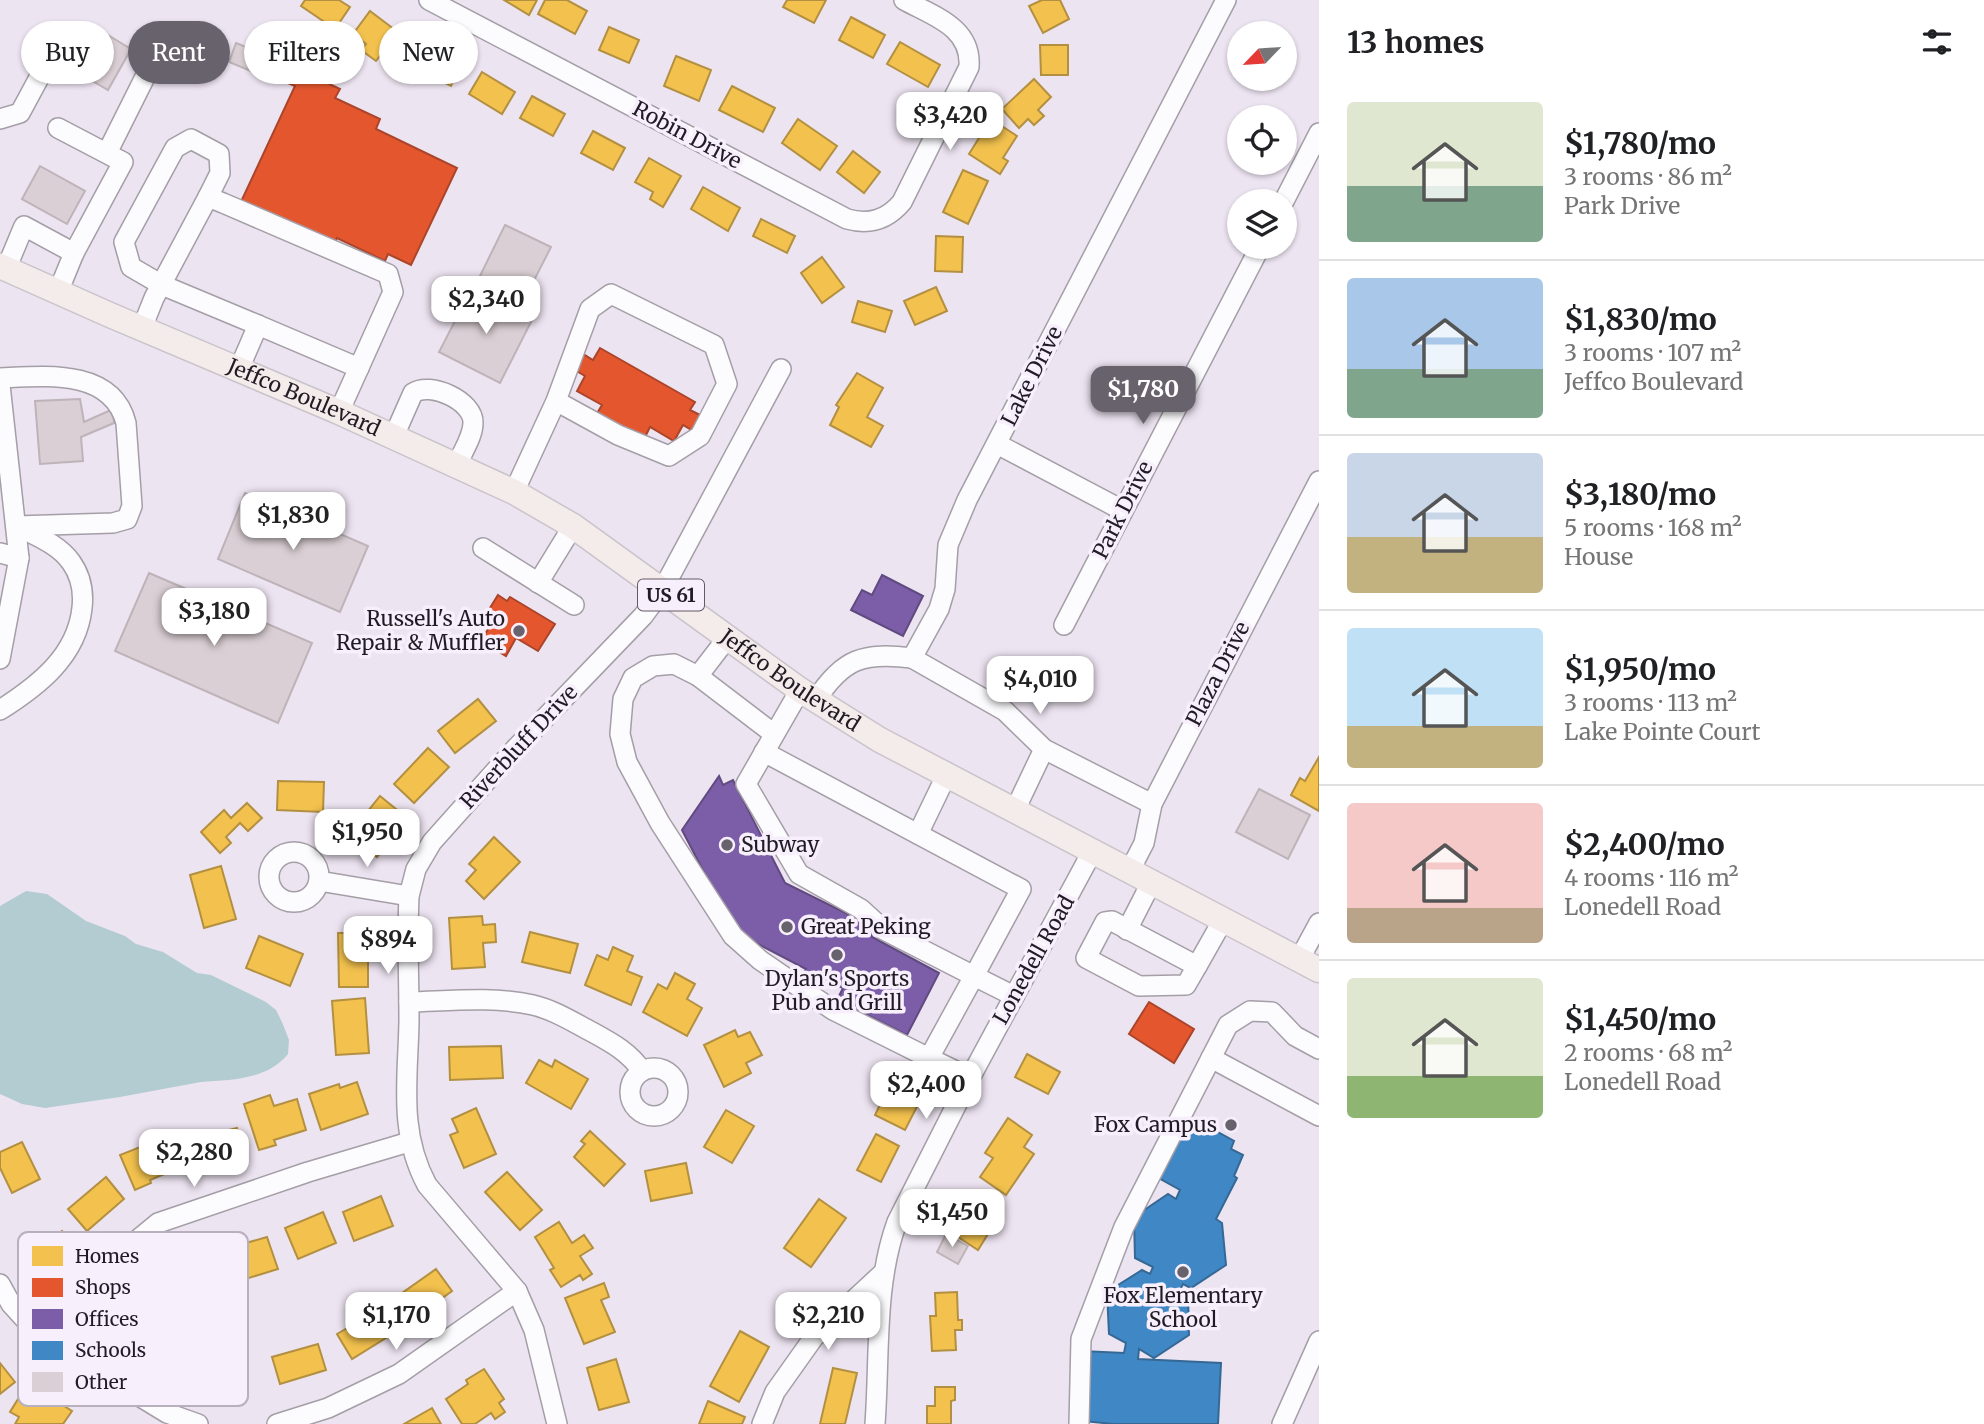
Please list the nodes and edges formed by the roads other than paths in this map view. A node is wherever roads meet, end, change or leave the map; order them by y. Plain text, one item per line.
1 (429, 0) edge
2 (904, 0) edge
3 (1226, 0) edge
4 (36, 84) edge
5 (142, 84) edge
6 (0, 120) edge
7 (58, 128) dead end
8 (1319, 133) edge
9 (107, 153) junction
10 (1290, 189) edge
11 (208, 197) junction
12 (74, 253) junction
13 (1254, 259) edge
14 (3, 267) edge
15 (162, 285) junction
16 (58, 292) junction
17 (258, 325) junction
18 (142, 328) junction
19 (359, 368) junction
20 (239, 369) junction
21 (781, 369) dead end
22 (0, 378) edge
23 (0, 385) edge
24 (556, 401) junction
25 (339, 412) junction
26 (394, 436) junction
27 (997, 444) junction
28 (457, 464) junction
29 (1319, 481) edge
30 (514, 492) junction
31 (1122, 510) junction
32 (16, 526) junction
33 (573, 526) junction
34 (483, 548) dead end
35 (0, 553) edge
36 (19, 558) junction
37 (538, 583) junction
38 (663, 589) junction
39 (574, 606) dead end
40 (1064, 625) dead end
41 (727, 637) junction
42 (912, 657) junction
43 (0, 659) edge
44 (698, 676) junction
45 (808, 695) junction
46 (0, 710) edge
47 (774, 734) junction
48 (1044, 749) junction
49 (764, 752) junction
50 (946, 776) junction
51 (1152, 804) junction
52 (1014, 812) junction
53 (918, 834) junction
54 (1092, 852) junction
55 (1140, 877) junction
56 (319, 881) dead end
57 (409, 896) junction
58 (1223, 920) junction
59 (1319, 923) edge
60 (1127, 930) junction
61 (1309, 965) edge
62 (1197, 967) junction
63 (974, 976) junction
64 (1014, 996) junction
65 (409, 1002) junction
66 (1319, 1049) edge
67 (929, 1058) junction
68 (1211, 1058) junction
69 (642, 1071) dead end
70 (970, 1078) junction
71 (1319, 1116) edge
72 (409, 1142) junction
73 (147, 1232) edge
74 (883, 1273) junction
75 (0, 1284) edge
76 (517, 1291) junction
77 (18, 1313) edge
78 (1319, 1341) edge
79 (155, 1406) edge
80 (198, 1424) edge
81 (277, 1424) edge
82 (556, 1424) edge
83 (762, 1424) edge
84 (875, 1424) edge
85 (1079, 1424) edge
86 (1282, 1424) edge

1 - 2 street, Robin Drive
3 - 27 street, Lake Drive
4 - 6 street
5 - 9 street
7 - 9 street
8 - 10 street
9 - 12 street
11 - 15 street
11 - 15 street
11 - 19 street
12 - 14 street
12 - 16 street
13 - 31 street, Park Drive
14 - 16 main road, Jeffco Boulevard / US 61
15 - 17 street
15 - 18 street
16 - 18 main road, Jeffco Boulevard / US 61
17 - 19 street
17 - 20 street
18 - 20 main road, Jeffco Boulevard / US 61
19 - 25 street
20 - 25 main road, Jeffco Boulevard / US 61
21 - 38 street, Riverbluff Drive
22 - 32 street
23 - 32 street
24 - 24 street
24 - 30 street
25 - 26 main road, Jeffco Boulevard / US 61
26 - 28 main road, Jeffco Boulevard / US 61
26 - 28 street
27 - 31 street
27 - 42 street, Lake Drive
28 - 30 main road, Jeffco Boulevard / US 61
29 - 51 street, Plaza Drive
30 - 33 main road, Jeffco Boulevard / US 61
31 - 40 street, Park Drive
32 - 36 street
32 - 46 street
33 - 37 street
33 - 38 main road, Jeffco Boulevard / US 61
34 - 37 street
35 - 36 street
36 - 43 street
37 - 39 street
38 - 41 main road, Jeffco Boulevard / US 61
38 - 57 street, Riverbluff Drive
41 - 44 street
41 - 45 main road, Jeffco Boulevard / US 61
42 - 45 street
42 - 48 street
44 - 47 street
44 - 67 street
45 - 47 street
45 - 50 main road, Jeffco Boulevard / US 61
47 - 49 street
48 - 51 street
48 - 52 street
49 - 53 street
49 - 63 street
50 - 52 main road, Jeffco Boulevard / US 61
50 - 53 street
51 - 55 street, Plaza Drive
52 - 54 main road, Jeffco Boulevard / US 61
53 - 63 street
54 - 55 main road, Jeffco Boulevard / US 61
54 - 64 street, Lonedell Road
55 - 58 main road, Jeffco Boulevard / US 61
55 - 60 street, Plaza Drive
56 - 57 street
57 - 65 street, Riverbluff Drive
58 - 61 main road, Jeffco Boulevard / US 61
58 - 62 street
59 - 61 street
60 - 62 street
60 - 62 street
63 - 64 street
63 - 67 street
64 - 70 street, Lonedell Road
65 - 69 street
65 - 72 street, Riverbluff Drive
66 - 68 street
67 - 70 street
68 - 71 street
68 - 85 street
70 - 74 street, Lonedell Road
72 - 73 street
72 - 76 street, Riverbluff Drive
74 - 83 street
74 - 84 street, Lonedell Road
75 - 77 street
76 - 81 street
76 - 82 street, Riverbluff Drive
78 - 86 street
79 - 80 street

